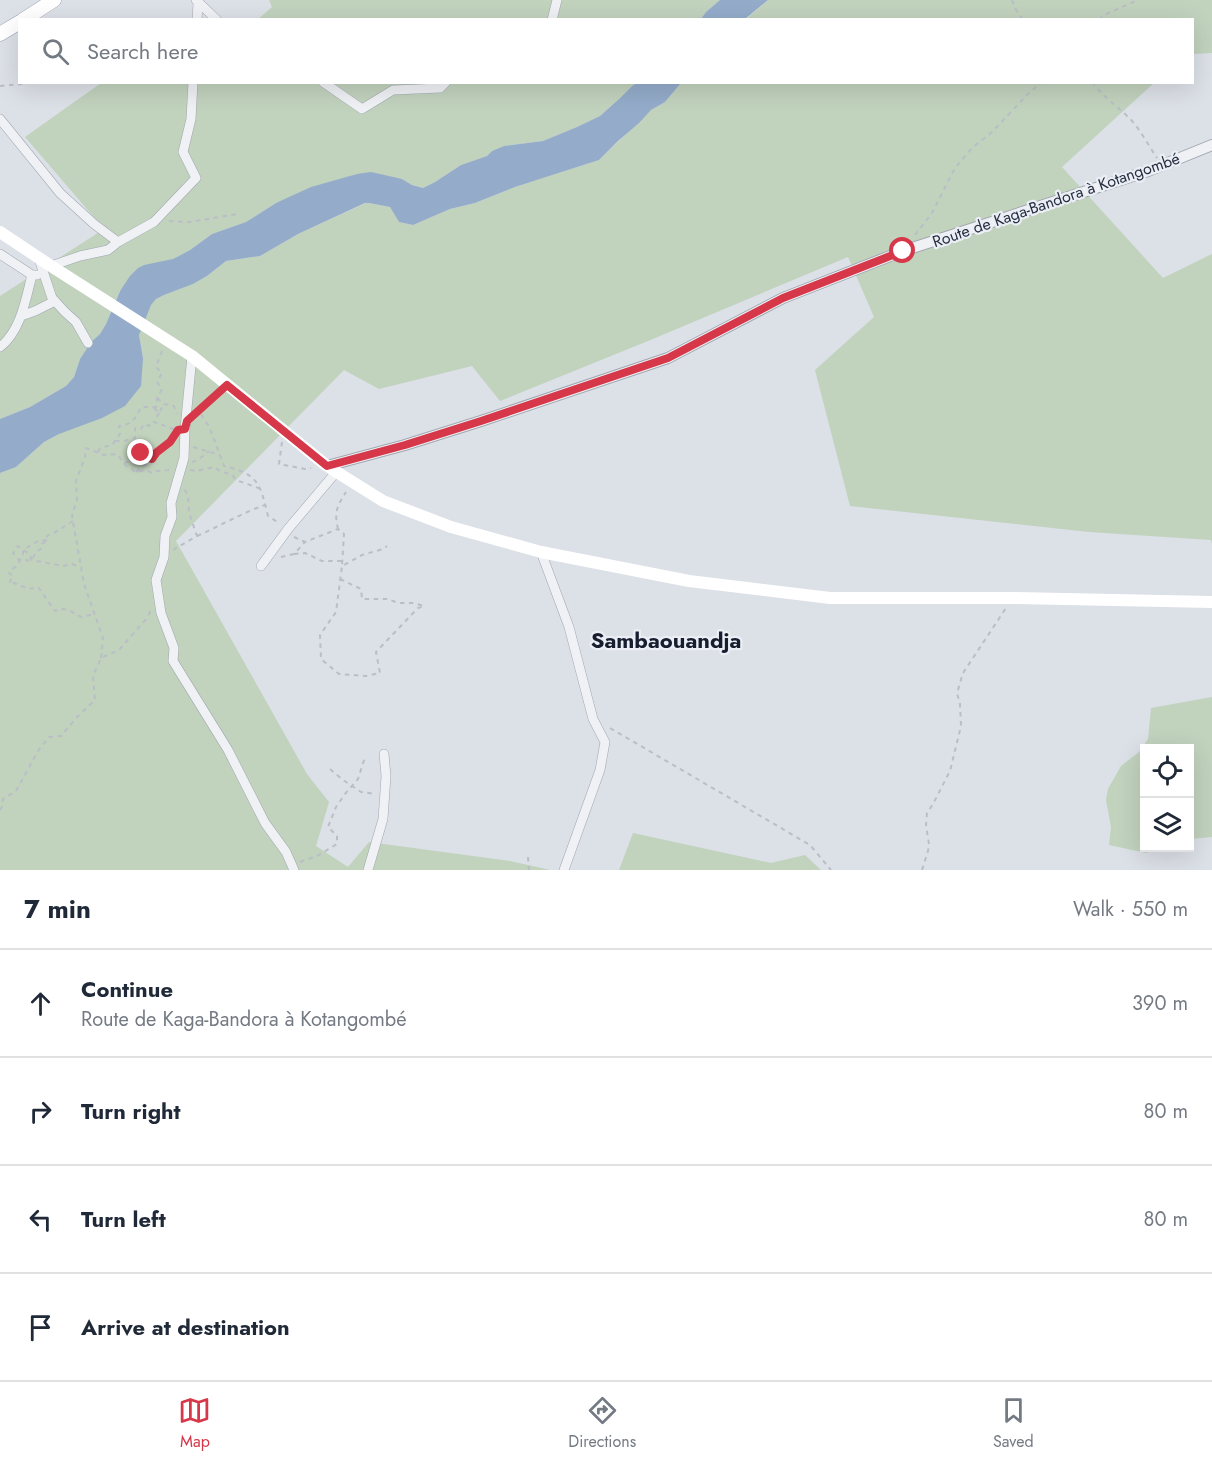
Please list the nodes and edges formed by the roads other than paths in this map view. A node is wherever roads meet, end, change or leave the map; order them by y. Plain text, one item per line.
1 (54, 0) edge
2 (557, 0) edge
3 (197, 1) edge
4 (26, 18) edge
5 (197, 18) edge
6 (215, 18) edge
7 (552, 18) edge
8 (18, 23) edge
9 (0, 34) edge
10 (194, 84) edge
11 (325, 84) edge
12 (444, 84) edge
13 (0, 118) edge
14 (1212, 146) edge
15 (0, 232) edge
16 (118, 242) junction
17 (0, 254) edge
18 (47, 270) junction
19 (32, 275) junction
20 (55, 301) junction
21 (21, 316) junction
22 (88, 343) dead end
23 (0, 347) edge
24 (192, 356) junction
25 (332, 469) junction
26 (541, 552) junction
27 (263, 563) road end
28 (1212, 602) edge
29 (384, 754) dead end
30 (293, 868) edge
31 (368, 870) edge
32 (564, 870) edge

1 - 4 main road
2 - 7 street
3 - 5 street
3 - 6 street
8 - 9 main road
10 - 16 street
11 - 12 street
13 - 16 street
14 - 25 street, Route de Kaga-Bandora à Kotangombé
15 - 18 main road
16 - 18 street
17 - 19 street
18 - 19 street
18 - 20 street
18 - 24 main road
19 - 21 street
20 - 21 street
20 - 22 street
21 - 23 street
24 - 25 main road
24 - 30 street
25 - 26 main road
25 - 27 street
26 - 28 main road
26 - 32 street
29 - 31 street

